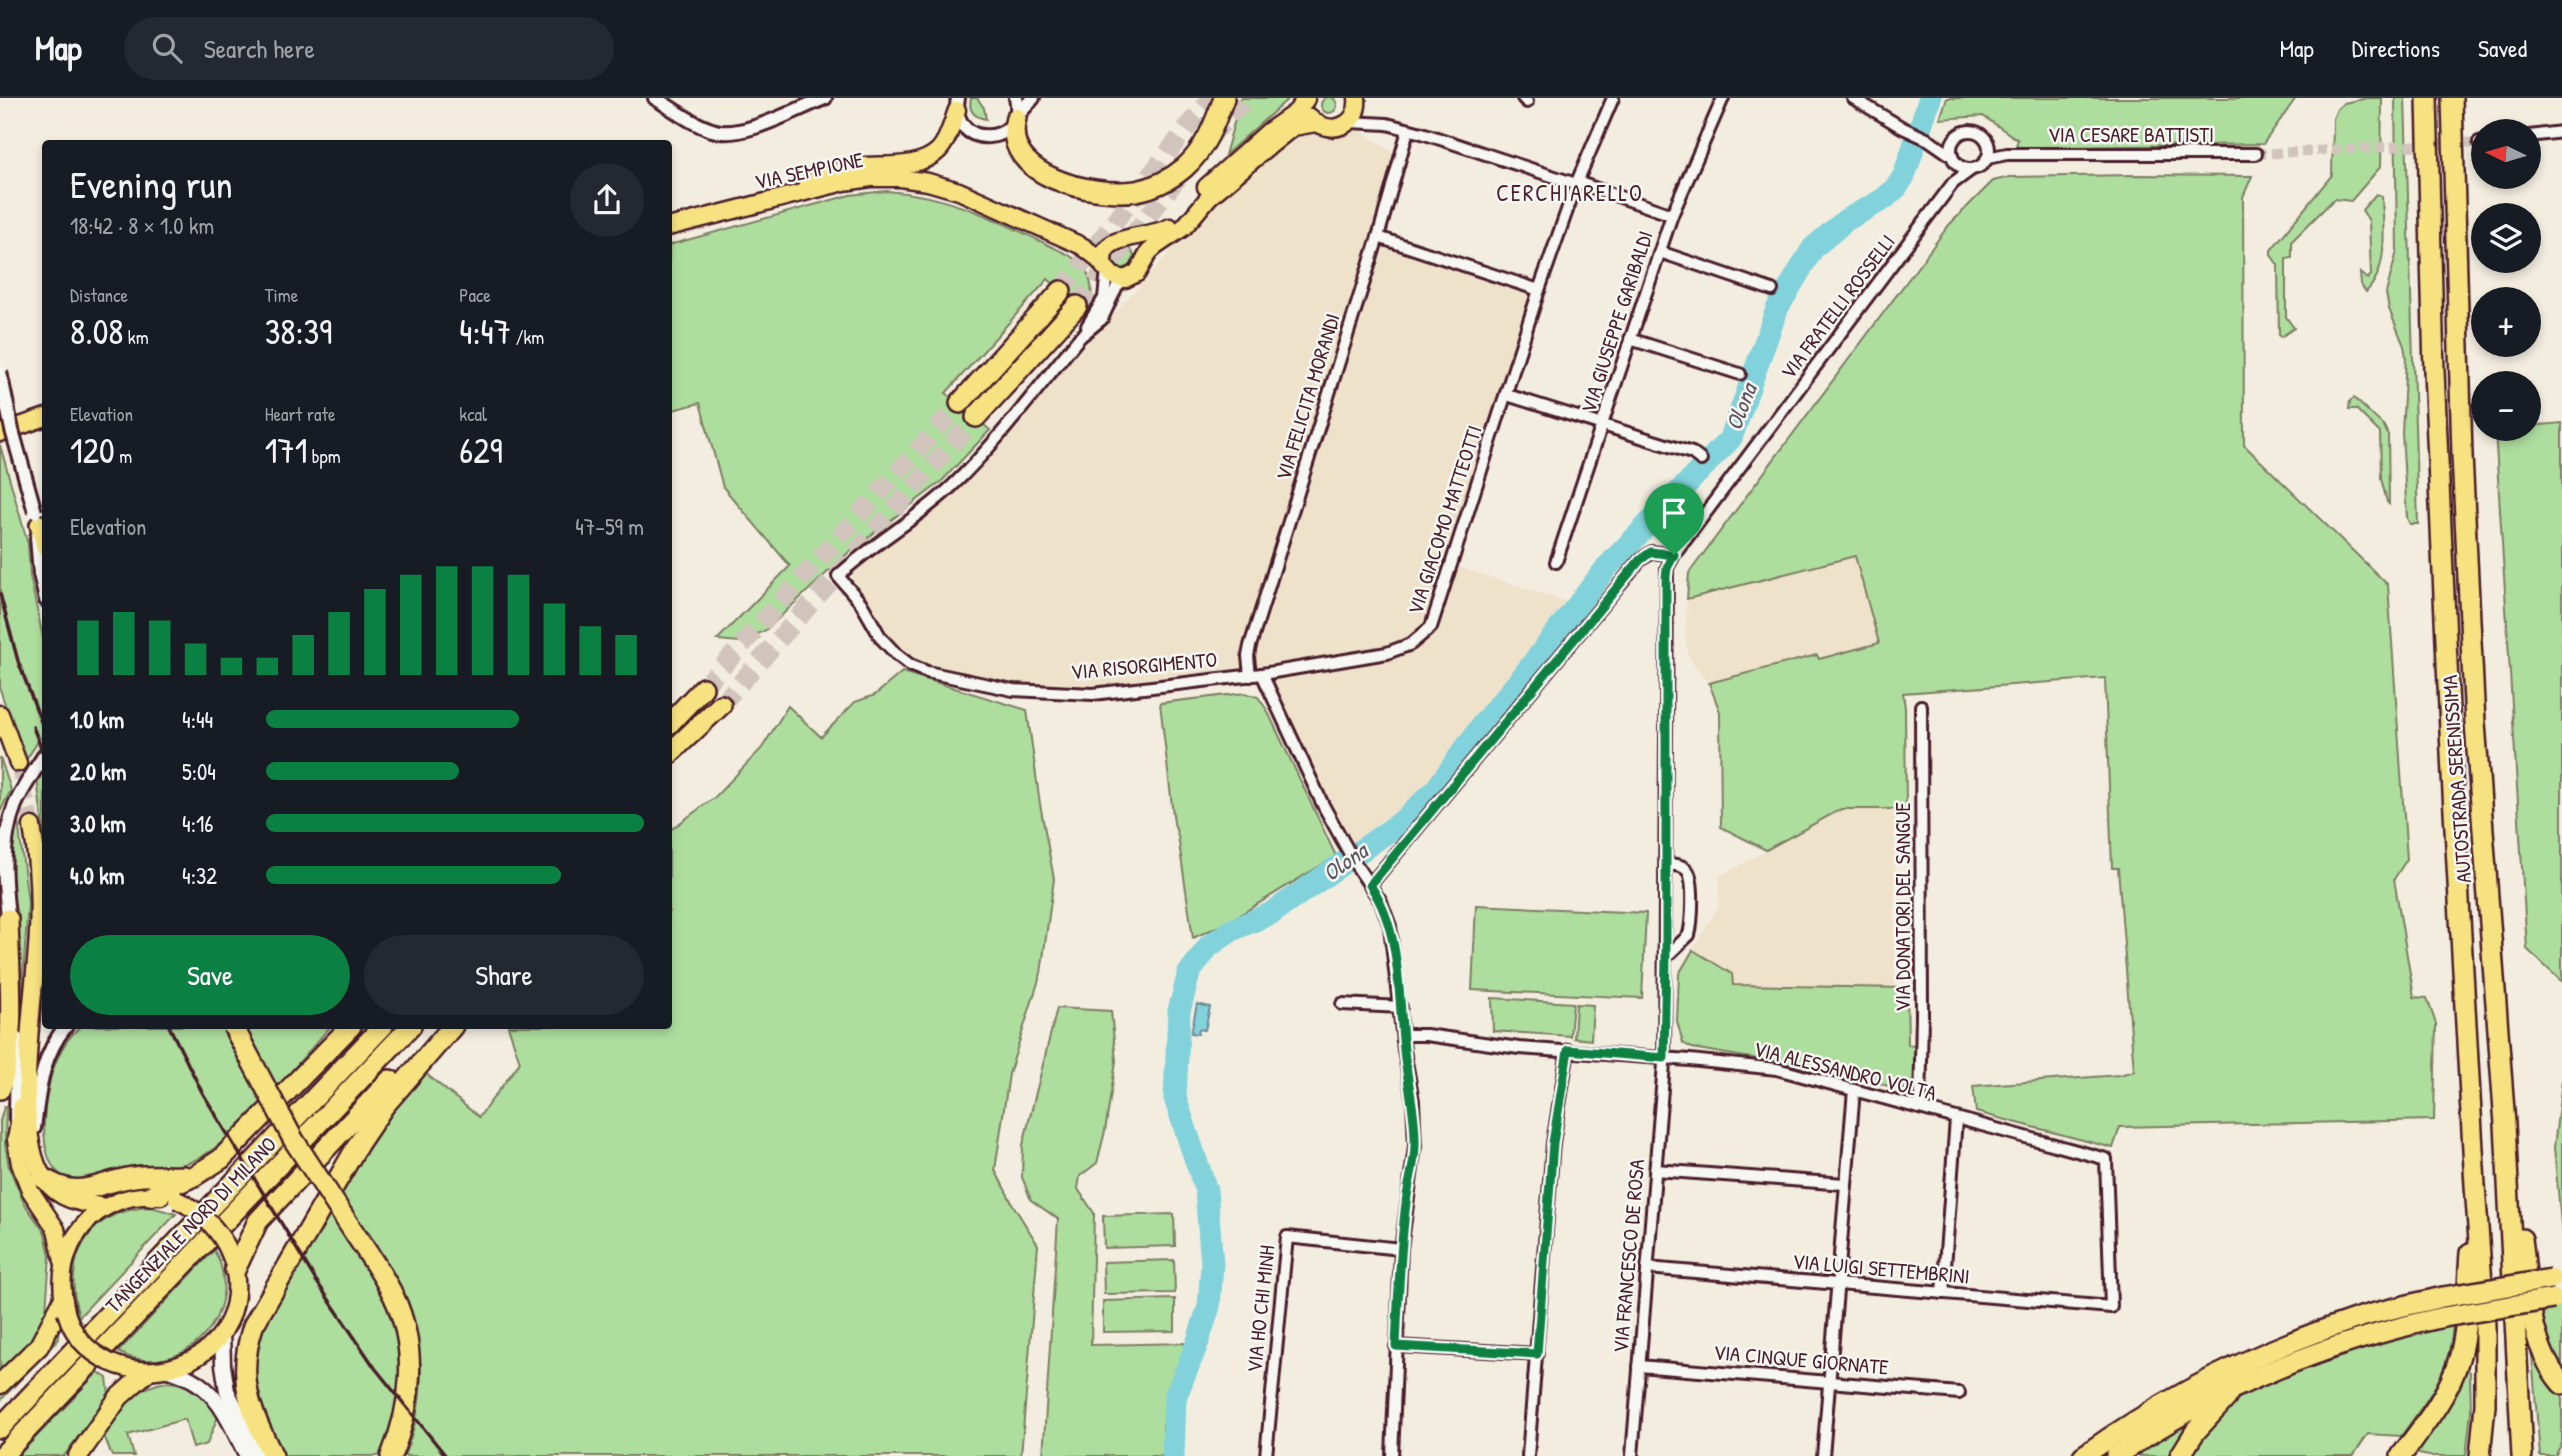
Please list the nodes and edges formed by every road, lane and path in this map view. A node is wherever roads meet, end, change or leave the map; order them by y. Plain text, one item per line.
1 (655, 98) edge
2 (825, 98) edge
3 (1033, 98) edge
4 (1224, 98) edge
5 (1613, 98) edge
6 (1723, 98) edge
7 (1853, 98) edge
8 (2427, 98) edge
9 (2452, 98) edge
10 (1306, 99) edge
11 (956, 102) edge
12 (1357, 102) edge
13 (1016, 108) edge
14 (1350, 122) junction
15 (1316, 123) junction
16 (1387, 124) junction
17 (1408, 130) junction
18 (2562, 132) edge
19 (2541, 135) edge
20 (1955, 139) junction
21 (1929, 140) junction
22 (1988, 145) junction
23 (2007, 154) junction
24 (2256, 154) tunnel mouth
25 (1954, 158) junction
26 (1987, 159) junction
27 (1972, 169) junction
28 (1576, 183) junction
29 (1953, 183) junction
30 (780, 198) junction
31 (1672, 215) junction
32 (1037, 225) junction
33 (672, 226) edge
34 (1378, 237) junction
35 (1119, 240) junction
36 (1660, 252) junction
37 (1141, 267) junction
38 (1106, 269) junction
39 (1125, 279) junction
40 (1539, 290) junction
41 (1772, 290) dead end
42 (1061, 291) tunnel mouth
43 (1077, 306) tunnel mouth
44 (1080, 337) junction
45 (1630, 339) junction
46 (0, 372) edge
47 (1740, 374) dead end
48 (1507, 394) junction
49 (960, 403) tunnel mouth
50 (976, 417) tunnel mouth
51 (42, 418) edge
52 (1603, 425) junction
53 (0, 433) edge
54 (1702, 460) dead end
55 (40, 526) edge
56 (1674, 555) junction
57 (1556, 562) dead end
58 (42, 583) edge
59 (1262, 674) junction
60 (1250, 676) junction
61 (703, 688) tunnel mouth
62 (721, 705) tunnel mouth
63 (1922, 706) dead end
64 (0, 714) edge
65 (672, 721) edge
66 (685, 738) junction
67 (672, 751) edge
68 (672, 758) edge
69 (42, 760) edge
70 (18, 763) tunnel mouth
71 (32, 826) tunnel mouth
72 (1666, 864) junction
73 (1370, 885) junction
74 (8, 919) junction
75 (1666, 957) junction
76 (0, 996) edge
77 (1342, 1004) dead end
78 (1401, 1007) junction
79 (64, 1029) edge
80 (235, 1029) edge
81 (348, 1029) edge
82 (380, 1029) edge
83 (408, 1029) edge
84 (440, 1029) edge
85 (450, 1029) edge
86 (1403, 1035) junction
87 (1568, 1050) junction
88 (1664, 1058) junction
89 (0, 1060) edge
90 (0, 1089) edge
91 (1854, 1090) junction
92 (1920, 1108) junction
93 (1956, 1119) junction
94 (2505, 1124) junction
95 (24, 1141) junction
96 (1656, 1170) junction
97 (196, 1175) junction
98 (44, 1178) junction
99 (1845, 1184) junction
100 (2475, 1185) junction
101 (150, 1196) junction
102 (106, 1206) junction
103 (1401, 1249) junction
104 (64, 1264) junction
105 (1647, 1268) junction
106 (236, 1270) junction
107 (1839, 1285) junction
108 (2557, 1288) edge
109 (1942, 1293) junction
110 (65, 1306) junction
111 (2112, 1307) joint
112 (222, 1332) junction
113 (1396, 1346) junction
114 (1537, 1354) junction
115 (1639, 1366) junction
116 (168, 1370) junction
117 (147, 1372) junction
118 (1830, 1382) junction
119 (0, 1384) edge
120 (2562, 1384) edge
121 (2239, 1387) junction
122 (1959, 1393) dead end
123 (0, 1428) edge
124 (2, 1456) edge
125 (78, 1456) edge
126 (247, 1456) edge
127 (260, 1456) edge
128 (273, 1456) edge
129 (391, 1456) edge
130 (1266, 1456) edge
131 (1392, 1456) edge
132 (1528, 1456) edge
133 (1632, 1456) edge
134 (1823, 1456) edge
135 (2083, 1456) edge
136 (2116, 1456) edge
137 (2180, 1456) edge
138 (2401, 1456) edge
139 (2480, 1456) edge
140 (2522, 1456) edge

1 - 2 street
3 - 13 street
4 - 13 highway
5 - 28 street
6 - 31 street, VIA GIUSEPPE GARIBALDI
7 - 21 street
8 - 100 highway, AUTOSTRADA SERENISSIMA
9 - 94 highway, AUTOSTRADA SERENISSIMA
10 - 15 main road
10 - 35 main road, VIA SEMPIONE
11 - 13 street
11 - 30 main road
12 - 14 main road
12 - 16 street
14 - 15 main road
14 - 16 street
15 - 37 main road
16 - 17 street
17 - 28 street
17 - 34 street, VIA FELICITA MORANDI
18 - 19 street
20 - 21 street
20 - 22 street
20 - 25 street
21 - 25 street
22 - 23 street, VIA CESARE BATTISTI
22 - 26 street
23 - 24 street, VIA CESARE BATTISTI
23 - 26 street, VIA CESARE BATTISTI
25 - 27 street
25 - 29 street
26 - 27 street
27 - 29 street, VIA FRATELLI ROSSELLI
28 - 31 street
28 - 40 street
29 - 56 street, VIA FRATELLI ROSSELLI
30 - 32 main road, VIA SEMPIONE
30 - 33 main road, VIA SEMPIONE
31 - 36 street, VIA GIUSEPPE GARIBALDI
32 - 35 main road, VIA SEMPIONE
32 - 38 main road, VIA SEMPIONE
34 - 40 street
34 - 60 street, VIA FELICITA MORANDI
35 - 37 main road
35 - 38 main road
36 - 41 street
36 - 45 street, VIA GIUSEPPE GARIBALDI
37 - 39 main road
38 - 39 main road, VIA SEMPIONE
38 - 44 street
39 - 44 street
40 - 48 street, VIA GIACOMO MATTEOTTI
42 - 49 highway
43 - 50 highway
44 - 60 street, VIA RISORGIMENTO
45 - 47 street
45 - 52 street, VIA GIUSEPPE GARIBALDI
46 - 55 street, bridge
48 - 52 street
48 - 59 street, VIA GIACOMO MATTEOTTI
51 - 53 main road
52 - 54 street
52 - 57 street, VIA GIUSEPPE GARIBALDI
55 - 58 street
56 - 72 street, VIA FRANCESCO DE ROSA
56 - 73 street
59 - 60 street, VIA RISORGIMENTO
59 - 73 street
61 - 65 highway
62 - 66 highway
63 - 92 street, VIA DONATORI DEL SANGUE
64 - 70 main road
66 - 67 highway
66 - 68 highway
69 - 74 street
71 - 95 main road
72 - 75 street, VIA FRANCESCO DE ROSA
72 - 75 street
73 - 78 street
74 - 90 highway
74 - 95 street
75 - 88 street, VIA FRANCESCO DE ROSA
76 - 89 highway
77 - 78 street
78 - 86 street
79 - 95 street
80 - 129 highway, bridge
81 - 97 highway
82 - 123 highway, TANGENZIALE NORD DI MILANO
83 - 124 highway, TANGENZIALE NORD DI MILANO
84 - 106 highway
85 - 128 highway
86 - 87 street, VIA ALESSANDRO VOLTA
86 - 103 street
87 - 88 street, VIA ALESSANDRO VOLTA
87 - 114 street
88 - 91 street, VIA ALESSANDRO VOLTA
88 - 96 street, VIA FRANCESCO DE ROSA
91 - 92 street, VIA ALESSANDRO VOLTA
91 - 99 street
92 - 93 street, VIA ALESSANDRO VOLTA
93 - 109 street
93 - 111 street, VIA ALESSANDRO VOLTA
94 - 120 highway
94 - 140 highway, AUTOSTRADA SERENISSIMA
95 - 98 main road
95 - 104 main road
96 - 99 street
96 - 105 street, VIA FRANCESCO DE ROSA
97 - 98 highway
97 - 101 highway
98 - 102 main road
99 - 107 street
100 - 138 highway
100 - 139 highway, AUTOSTRADA SERENISSIMA
101 - 102 main road
101 - 106 main road, bridge
102 - 104 main road
103 - 113 street
103 - 130 street, VIA HO CHI MINH
104 - 110 main road
105 - 107 street, VIA LUIGI SETTEMBRINI
105 - 115 street, VIA FRANCESCO DE ROSA
106 - 112 main road
107 - 109 street, VIA LUIGI SETTEMBRINI
107 - 118 street
108 - 121 highway, bridge
108 - 135 highway, bridge
109 - 111 street, VIA LUIGI SETTEMBRINI
110 - 117 main road, bridge
110 - 119 highway
112 - 116 main road
112 - 127 main road
113 - 114 street
113 - 131 street
114 - 132 street
115 - 118 street, VIA CINQUE GIORNATE
115 - 133 street, VIA FRANCESCO DE ROSA
116 - 117 main road
116 - 126 main road
117 - 125 highway
118 - 122 street, VIA CINQUE GIORNATE
118 - 134 street
121 - 136 highway
121 - 137 highway

